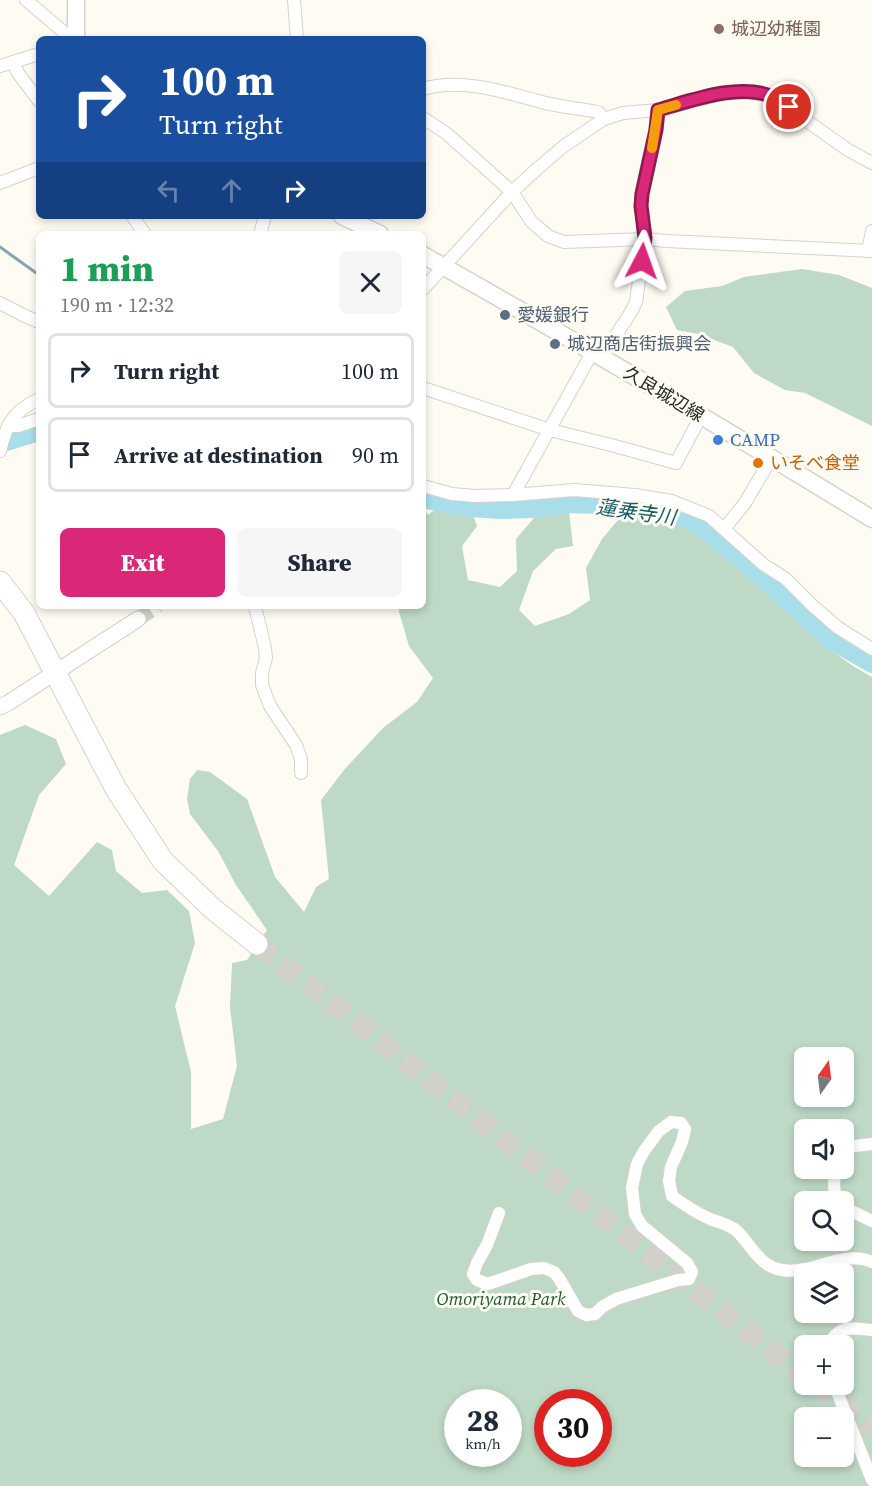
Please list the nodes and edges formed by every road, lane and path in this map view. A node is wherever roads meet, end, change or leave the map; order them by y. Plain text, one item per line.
1 (26, 0) edge
2 (76, 0) edge
3 (294, 0) edge
4 (70, 36) edge
5 (74, 36) edge
6 (297, 36) edge
7 (36, 55) edge
8 (13, 62) junction
9 (0, 66) edge
10 (426, 88) edge
11 (36, 97) edge
12 (658, 110) junction
13 (604, 119) junction
14 (426, 120) edge
15 (872, 163) edge
16 (36, 169) edge
17 (0, 183) edge
18 (512, 192) junction
19 (348, 219) edge
20 (374, 231) edge
21 (872, 231) edge
22 (645, 238) junction
23 (870, 251) edge
24 (426, 257) edge
25 (443, 266) junction
26 (426, 286) edge
27 (0, 303) edge
28 (36, 321) edge
29 (597, 354) junction
30 (426, 389) edge
31 (36, 400) edge
32 (701, 416) junction
33 (36, 419) edge
34 (6, 430) junction
35 (550, 430) junction
36 (0, 450) edge
37 (772, 457) junction
38 (426, 487) edge
39 (513, 495) junction
40 (872, 519) edge
41 (724, 529) junction
42 (0, 582) edge
43 (256, 609) edge
44 (138, 619) tunnel mouth
45 (872, 650) edge
46 (56, 671) junction
47 (0, 707) edge
48 (300, 773) dead end
49 (257, 944) tunnel mouth
50 (872, 1144) edge
51 (854, 1146) edge
52 (854, 1212) edge
53 (499, 1213) dead end
54 (872, 1221) edge
55 (872, 1262) edge
56 (872, 1330) edge
57 (834, 1335) edge
58 (838, 1395) edge
59 (872, 1480) edge

1 - 4 street
2 - 5 main road
3 - 6 street
7 - 8 street
8 - 9 street
8 - 11 street
10 - 13 street
12 - 13 street
12 - 15 street
12 - 22 street
13 - 18 street
14 - 18 street
16 - 17 street
18 - 22 street
18 - 25 street
19 - 20 main road
21 - 23 street
22 - 23 street
22 - 29 street
24 - 25 main road, 久良城辺線
25 - 26 street
25 - 29 main road, 久良城辺線
27 - 28 street
29 - 32 main road, 久良城辺線
29 - 35 street
30 - 35 street
31 - 34 street
32 - 35 street
32 - 37 main road, 久良城辺線
33 - 34 street
34 - 36 street
35 - 39 street
37 - 40 main road, 久良城辺線
37 - 41 street
38 - 39 street
39 - 41 street
41 - 45 street
42 - 46 highway
43 - 48 street
44 - 46 street
46 - 47 street
46 - 49 highway
50 - 51 street
52 - 54 street
53 - 55 street
56 - 57 street
58 - 59 street

